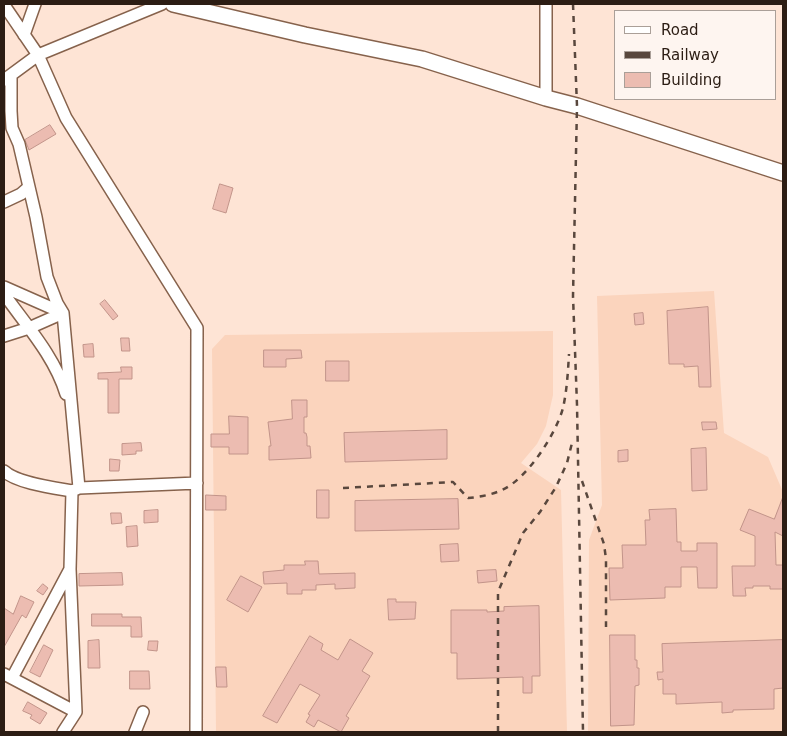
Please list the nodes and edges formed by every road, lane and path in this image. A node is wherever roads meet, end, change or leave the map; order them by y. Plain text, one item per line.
1 (35, 4) edge
2 (162, 4) edge
3 (173, 4) edge
4 (546, 4) edge
5 (4, 5) edge
6 (24, 35) junction
7 (38, 55) junction
8 (8, 77) edge
9 (546, 98) junction
10 (783, 173) edge
11 (29, 187) junction
12 (4, 202) edge
13 (4, 287) edge
14 (4, 294) edge
15 (63, 313) junction
16 (29, 328) junction
17 (4, 336) edge
18 (73, 420) junction
19 (4, 471) edge
20 (196, 483) junction
21 (75, 490) junction
22 (70, 568) junction
23 (8, 676) edge
24 (76, 712) junction
25 (143, 712) dead end
26 (63, 732) edge
27 (135, 732) edge
28 (196, 732) edge

1 - 6 street
2 - 7 street
3 - 9 street
4 - 9 street
5 - 6 street
6 - 7 street
7 - 8 street
7 - 20 street
8 - 11 street
9 - 10 street
11 - 12 street
11 - 15 street
13 - 15 street
14 - 16 street
15 - 16 street
15 - 18 street
16 - 17 street
16 - 18 street
18 - 21 street
19 - 21 street
20 - 21 street
20 - 28 street
21 - 22 street
22 - 23 street
22 - 24 street
23 - 24 street
24 - 26 street
25 - 27 street

